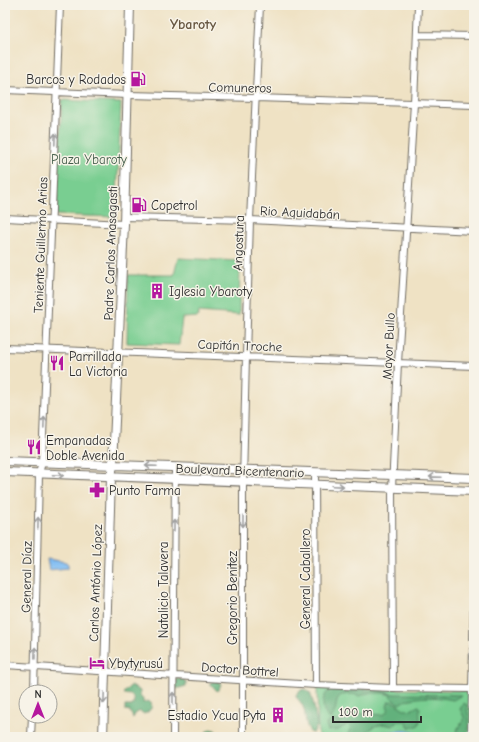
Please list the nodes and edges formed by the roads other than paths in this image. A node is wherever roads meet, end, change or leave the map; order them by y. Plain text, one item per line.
1 (60, 5) edge
2 (130, 5) edge
3 (260, 5) edge
4 (418, 5) edge
5 (417, 35) junction
6 (474, 36) edge
7 (5, 90) edge
8 (57, 92) junction
9 (128, 95) junction
10 (256, 98) junction
11 (414, 103) junction
12 (474, 105) edge
13 (5, 218) edge
14 (52, 220) junction
15 (124, 220) junction
16 (250, 220) junction
17 (406, 229) junction
18 (474, 231) edge
19 (5, 348) edge
20 (47, 348) junction
21 (118, 351) junction
22 (246, 356) junction
23 (398, 363) junction
24 (474, 366) edge
25 (5, 461) edge
26 (42, 462) junction
27 (113, 465) junction
28 (175, 467) junction
29 (244, 470) junction
30 (5, 472) edge
31 (315, 472) junction
32 (39, 474) junction
33 (393, 475) junction
34 (111, 477) junction
35 (474, 478) edge
36 (174, 479) junction
37 (243, 482) junction
38 (315, 485) junction
39 (392, 488) junction
40 (474, 491) edge
41 (474, 596) edge
42 (5, 665) edge
43 (35, 667) junction
44 (105, 671) junction
45 (174, 676) junction
46 (243, 680) junction
47 (34, 684) edge
48 (316, 685) junction
49 (393, 688) junction
50 (473, 689) edge
51 (32, 724) edge
52 (31, 737) edge
53 (103, 737) edge
54 (173, 737) edge
55 (243, 737) edge
56 (471, 737) edge

1 - 8 street, Teniente Guillermo Arias
2 - 9 main road, Padre Carlos Anasagasti
3 - 10 street, Angostura
4 - 5 street, Mayor Bullo
5 - 6 street
5 - 11 street, Mayor Bullo
7 - 8 street, Comuneros
8 - 9 street, Comuneros
14 -> 8 street, Teniente Guillermo Arias
9 - 10 street, Comuneros
9 - 15 main road, Padre Carlos Anasagasti
10 - 11 street, Comuneros
10 - 16 street, Angostura
11 - 12 street, Comuneros
11 - 17 street, Mayor Bullo
13 - 14 street, Rio Aquidabán
14 - 15 street, Rio Aquidabán
14 - 20 street, Teniente Guillermo Arias
15 - 16 street, Rio Aquidabán
15 - 21 main road, Padre Carlos Anasagasti
16 - 17 street, Rio Aquidabán
16 - 22 street, Angostura
17 - 18 street, Rio Aquidabán
17 - 23 street, Mayor Bullo
19 - 20 street, Capitán Troche
20 - 21 street, Capitán Troche
26 -> 20 street, Teniente Guillermo Arias
21 - 22 street, Capitán Troche
21 - 27 main road, Padre Carlos Anasagasti
22 - 23 street, Capitán Troche
22 - 29 street, Angostura
23 - 24 street, Capitán Troche
23 - 33 street, Mayor Bullo
25 - 26 main road, Boulevard Bicentenario
26 - 27 main road, Boulevard Bicentenario
26 - 32 street, General Díaz
28 -> 27 main road, Boulevard Bicentenario
27 - 34 main road, Padre Carlos Anasagasti
28 - 29 main road, Boulevard Bicentenario
28 - 36 street, Natalicio Talavera
29 - 31 main road, Boulevard Bicentenario
29 - 37 street, Angostura
30 - 32 main road, Boulevard Bicentenario
31 - 33 main road, Boulevard Bicentenario
31 - 38 street, General Caballero
32 -> 34 main road, Boulevard Bicentenario
43 -> 32 street, General Díaz
35 -> 33 main road, Boulevard Bicentenario
33 - 39 street, Mayor Bullo
34 - 36 main road, Boulevard Bicentenario
34 - 44 main road, Carlos António López
36 - 37 main road, Boulevard Bicentenario
45 -> 36 street, Natalicio Talavera
37 - 38 main road, Boulevard Bicentenario
37 -> 46 street, Gregorio Benitez
38 -> 39 main road, Boulevard Bicentenario
38 - 48 street, General Caballero
39 - 40 main road, Boulevard Bicentenario
39 - 49 street, Mayor Bullo
41 - 50 street
42 - 43 street, Doctor Bottrel
43 - 44 street, Doctor Bottrel
43 - 47 street, General Díaz
44 - 45 street, Doctor Bottrel
44 -> 53 main road, Carlos António López
45 - 46 street, Doctor Bottrel
54 -> 45 street, Natalicio Talavera
46 - 48 street, Doctor Bottrel
46 - 55 street, Gregorio Benitez
48 - 49 street, Doctor Bottrel
49 - 50 street, Doctor Bottrel
50 - 56 street
51 - 52 street

